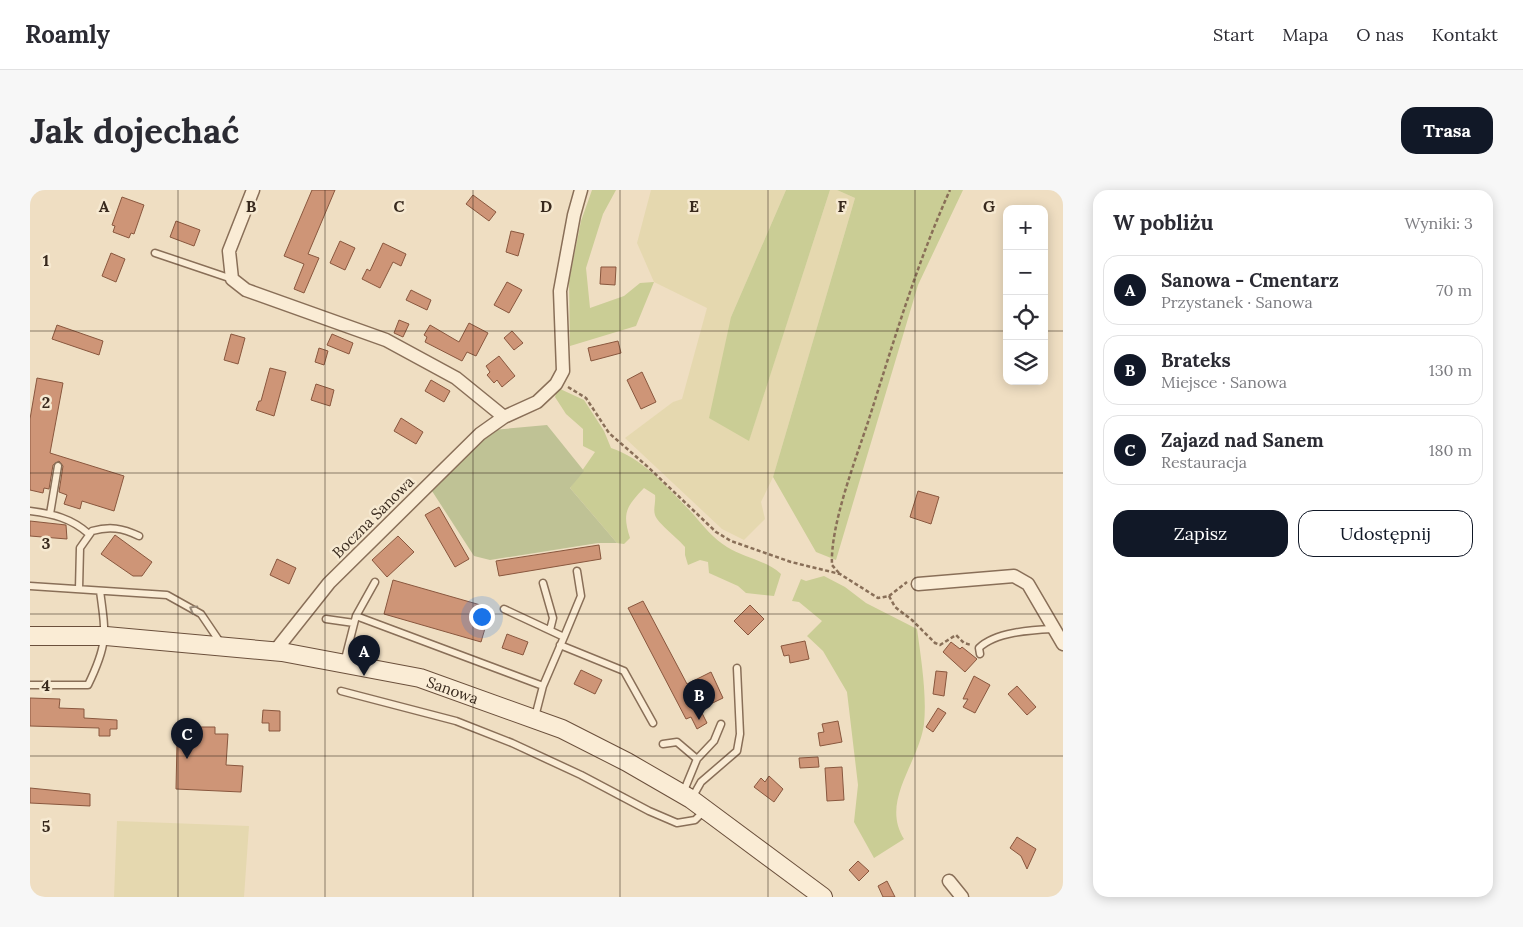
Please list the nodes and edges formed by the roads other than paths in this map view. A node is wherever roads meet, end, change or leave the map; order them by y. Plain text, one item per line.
1 (253, 190) edge
2 (581, 190) edge
3 (155, 253) dead end
4 (232, 279) junction
5 (504, 417) junction
6 (58, 466) dead end
7 (30, 511) edge
8 (50, 514) junction
9 (89, 534) junction
10 (139, 536) dead end
11 (577, 571) dead end
12 (375, 582) dead end
13 (543, 583) dead end
14 (918, 584) road end
15 (30, 586) edge
16 (79, 589) junction
17 (100, 591) junction
18 (504, 609) dead end
19 (326, 619) dead end
20 (355, 620) junction
21 (1053, 628) junction
22 (550, 630) junction
23 (30, 636) edge
24 (106, 636) junction
25 (564, 637) junction
26 (1063, 644) edge
27 (560, 645) junction
28 (223, 646) junction
29 (275, 651) junction
30 (980, 654) dead end
31 (344, 664) junction
32 (737, 668) dead end
33 (30, 685) edge
34 (543, 686) junction
35 (341, 691) dead end
36 (534, 720) junction
37 (653, 723) dead end
38 (721, 724) dead end
39 (663, 744) dead end
40 (697, 759) junction
41 (687, 796) junction
42 (705, 809) junction
43 (949, 881) dead end
44 (823, 897) edge
45 (962, 897) edge

1 - 4 street
2 - 5 street, Boczna Sanowa
3 - 4 lane
4 - 5 street
5 - 29 street, Boczna Sanowa
6 - 8 lane
7 - 8 lane
8 - 9 lane
9 - 10 lane
9 - 16 lane
11 - 25 lane
12 - 20 lane
13 - 22 lane
14 - 21 street
15 - 16 lane
16 - 17 lane
17 - 24 lane
28 -> 17 lane
18 - 22 lane
19 - 20 lane
20 - 31 lane
20 - 34 lane
21 - 26 street
21 - 30 lane
22 - 25 lane
23 - 24 main road, Sanowa
24 - 28 main road, Sanowa
24 - 33 lane
25 - 27 lane
27 - 34 lane
27 - 37 lane
28 - 29 main road, Sanowa
29 - 31 main road, Sanowa
31 - 36 main road, Sanowa
32 - 41 lane
34 - 36 lane
35 - 42 lane
36 - 41 main road, Sanowa
38 - 40 lane
39 - 40 lane
40 - 41 lane
41 - 42 main road, Sanowa
42 - 44 main road, Sanowa
43 - 45 street

